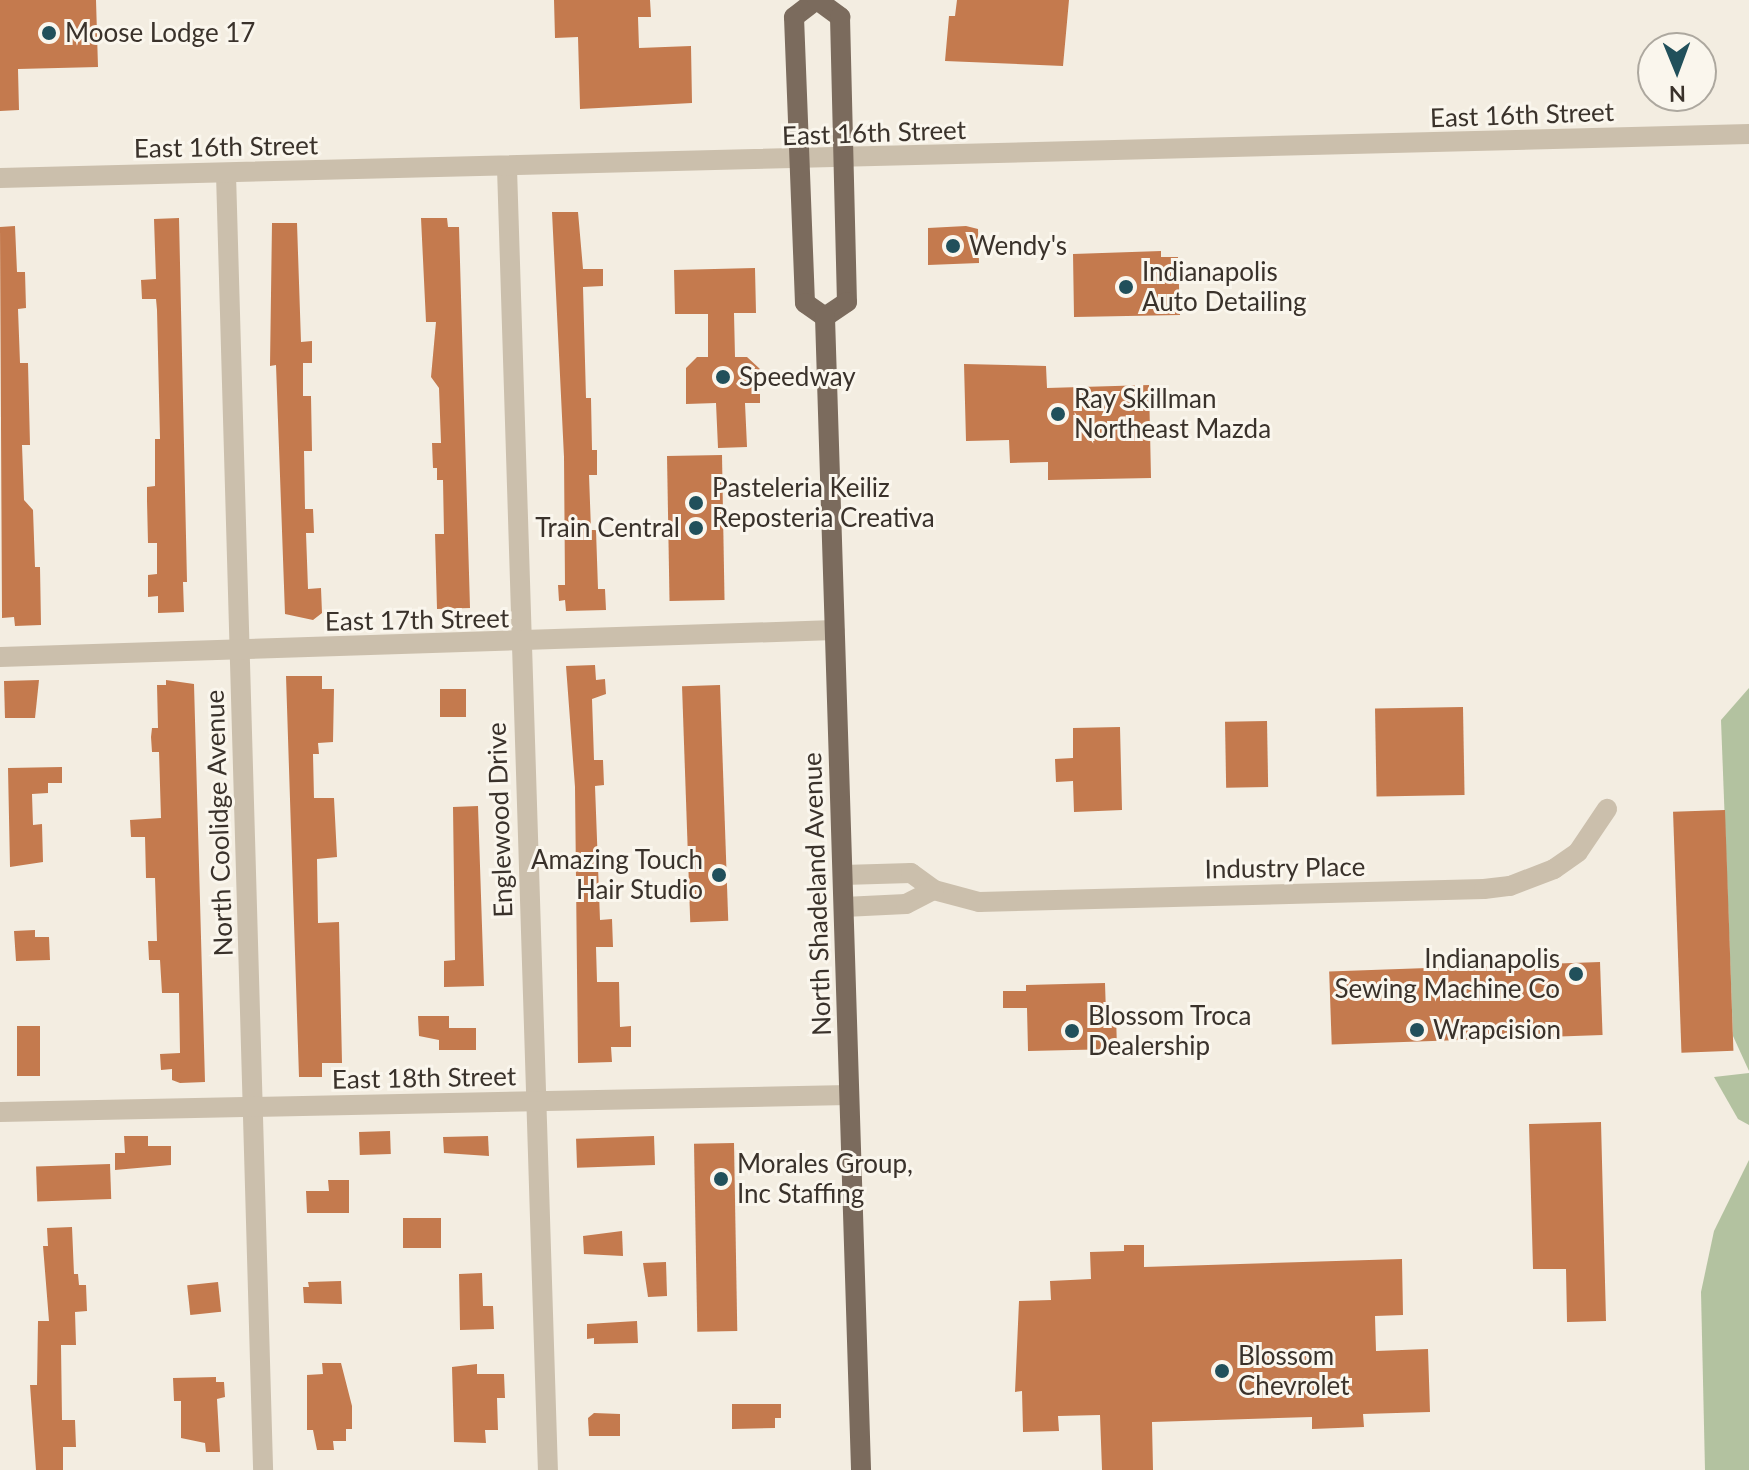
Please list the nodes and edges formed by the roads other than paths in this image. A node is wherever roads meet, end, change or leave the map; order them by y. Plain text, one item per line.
1 (816, 0) edge
2 (1749, 134) edge
3 (844, 160) junction
4 (799, 162) junction
5 (507, 168) junction
6 (226, 174) junction
7 (0, 178) edge
8 (825, 317) junction
9 (835, 630) junction
10 (521, 643) junction
11 (240, 650) junction
12 (0, 657) edge
13 (1607, 809) dead end
14 (843, 875) junction
15 (934, 890) junction
16 (844, 907) junction
17 (849, 1095) junction
18 (535, 1102) junction
19 (254, 1106) junction
20 (0, 1112) edge
21 (263, 1470) edge
22 (548, 1470) edge
23 (861, 1470) edge

1 - 3 main road
1 - 4 main road
2 - 3 street, East 16th Street
3 - 4 street, East 16th Street
3 - 8 main road
4 - 5 street, East 16th Street
4 - 8 main road
5 - 6 street, East 16th Street
5 - 10 street, Englewood Drive
6 - 7 street, East 16th Street
6 - 11 street, North Coolidge Avenue
8 - 9 main road, North Shadeland Avenue
9 - 10 street, East 17th Street
9 - 14 main road, North Shadeland Avenue
10 - 11 street, East 17th Street
10 - 18 street, Englewood Drive
11 - 12 street, East 17th Street
11 - 19 street, North Coolidge Avenue
13 - 15 street, Industry Place
14 - 15 street, Industry Place
14 - 16 main road, North Shadeland Avenue
15 - 16 street
16 - 17 main road, North Shadeland Avenue
17 - 18 street, East 18th Street
17 - 23 main road, North Shadeland Avenue
18 - 19 street, East 18th Street
18 - 22 street, Englewood Drive
19 - 20 street, East 18th Street
19 - 21 street, North Coolidge Avenue

